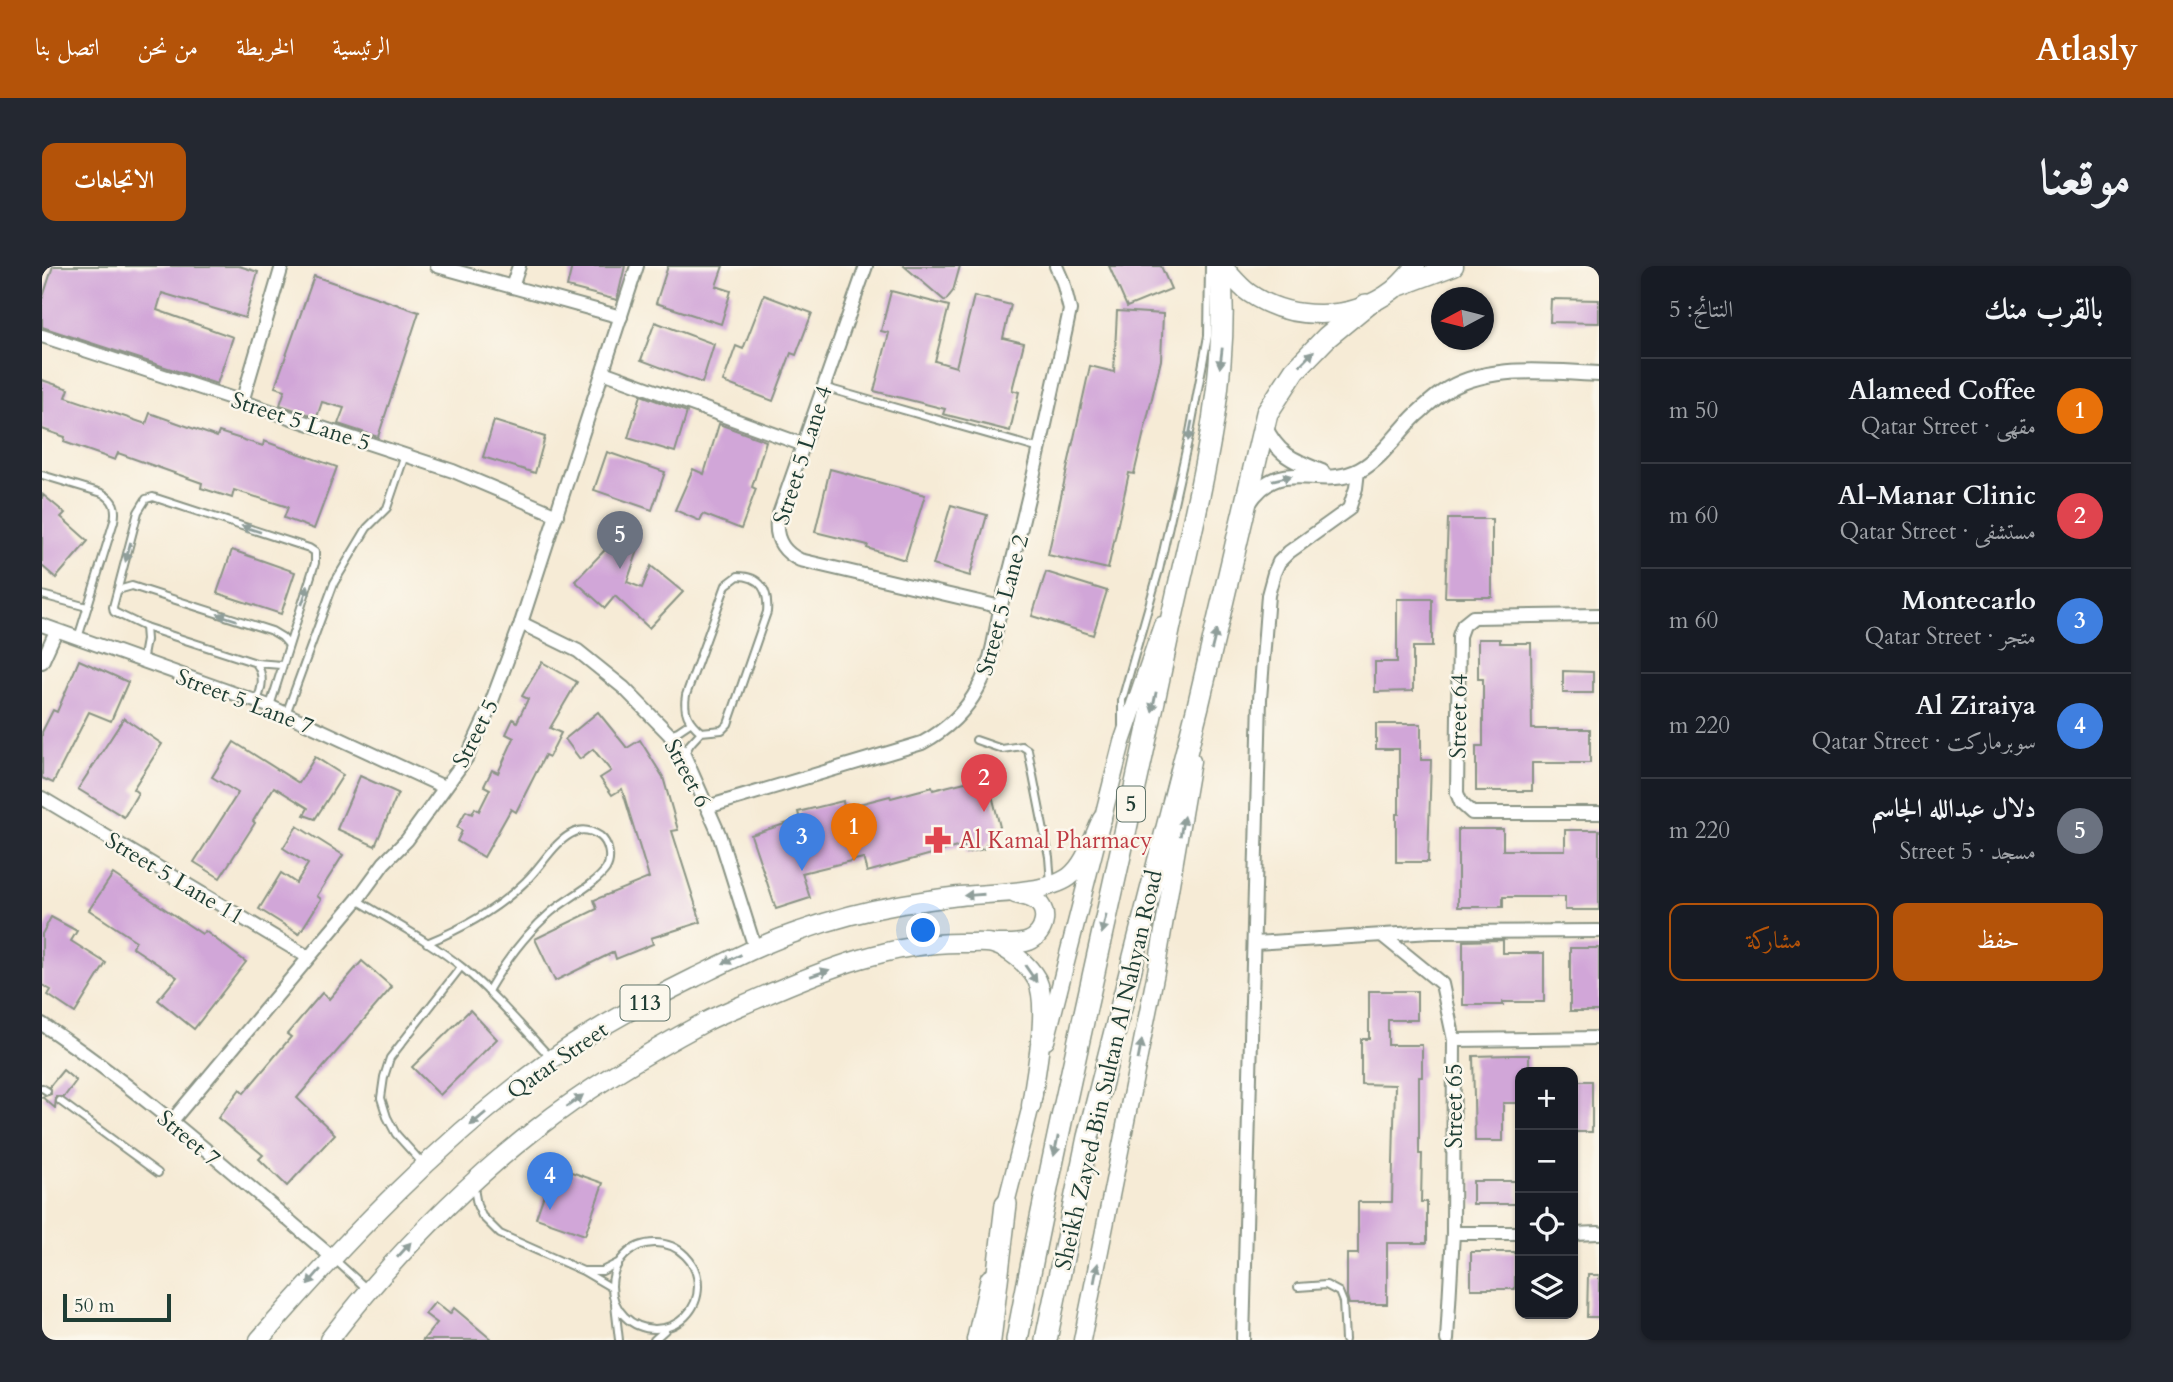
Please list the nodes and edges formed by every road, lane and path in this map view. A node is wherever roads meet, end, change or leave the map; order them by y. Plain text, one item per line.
1 (282, 266) edge
2 (437, 266) edge
3 (519, 266) edge
4 (637, 266) edge
5 (866, 266) edge
6 (1056, 266) edge
7 (1209, 266) edge
8 (1221, 266) edge
9 (1416, 266) edge
10 (1454, 266) edge
11 (512, 287) junction
12 (1395, 288) junction
13 (1366, 305) junction
14 (621, 317) junction
15 (42, 336) edge
16 (603, 372) junction
17 (1599, 374) edge
18 (823, 387) junction
19 (242, 402) junction
20 (1264, 425) junction
21 (804, 445) junction
22 (1040, 449) junction
23 (405, 455) junction
24 (1358, 471) junction
25 (42, 475) edge
26 (1333, 477) junction
27 (1245, 509) junction
28 (557, 515) junction
29 (1184, 560) junction
30 (118, 590) junction
31 (42, 595) edge
32 (88, 607) junction
33 (1001, 607) junction
34 (1599, 615) edge
35 (521, 624) junction
36 (42, 625) edge
37 (145, 627) junction
38 (56, 631) junction
39 (78, 638) junction
40 (288, 644) junction
41 (42, 662) edge
42 (142, 662) junction
43 (256, 663) junction
44 (281, 665) junction
45 (257, 701) junction
46 (270, 706) junction
47 (1198, 706) junction
48 (286, 714) junction
49 (690, 723) junction
50 (701, 732) junction
51 (669, 734) junction
52 (976, 740) dead end
53 (1122, 742) junction
54 (684, 755) junction
55 (444, 787) junction
56 (42, 798) edge
57 (707, 807) junction
58 (1599, 813) edge
59 (1102, 818) junction
60 (1051, 886) junction
61 (1007, 892) junction
62 (357, 900) junction
63 (1599, 931) edge
64 (1383, 936) junction
65 (427, 943) junction
66 (1254, 943) junction
67 (993, 944) junction
68 (755, 948) junction
69 (308, 957) junction
70 (461, 967) junction
71 (488, 991) junction
72 (42, 1024) edge
73 (1599, 1038) edge
74 (1454, 1040) junction
75 (553, 1059) junction
76 (60, 1101) dead end
77 (1031, 1105) junction
78 (171, 1122) junction
79 (424, 1165) junction
80 (158, 1173) dead end
81 (473, 1183) junction
82 (1006, 1204) junction
83 (1453, 1233) junction
84 (1515, 1233) edge
85 (1599, 1233) edge
86 (1578, 1234) edge
87 (331, 1257) junction
88 (618, 1263) junction
89 (583, 1271) junction
90 (1298, 1287) dead end
91 (612, 1288) junction
92 (368, 1291) junction
93 (614, 1300) junction
94 (1087, 1321) junction
95 (667, 1328) junction
96 (259, 1340) edge
97 (329, 1340) edge
98 (619, 1340) edge
99 (654, 1340) edge
100 (975, 1340) edge
101 (990, 1340) edge
102 (1017, 1340) edge
103 (1046, 1340) edge
104 (1082, 1340) edge
105 (1091, 1340) edge
106 (1243, 1340) edge
107 (1345, 1340) edge
108 (1447, 1340) edge

1 - 19 street
2 - 11 street
3 - 11 street
4 - 14 street, Street 5
5 - 18 street, Street 5 Lane 4
6 - 22 street, Street 5 Lane 2
7 -> 53 lane
8 - 13 main road, 5
8 -> 29 highway, Sheikh Zayed Bin Sultan Al Nahyan Road / 5
9 - 12 main road, 5
10 - 12 main road
11 - 14 street
12 - 13 main road, 5
20 -> 13 highway, Sheikh Zayed Bin Sultan Al Nahyan Road / 5
14 - 16 street, Street 5
15 - 19 street, Street 5 Lane 5
16 - 21 street
16 - 28 street, Street 5
17 - 24 street
18 - 21 street, Street 5 Lane 4
18 - 22 lane
19 - 23 street, Street 5 Lane 5
20 - 26 street
20 - 27 highway, Sheikh Zayed Bin Sultan Al Nahyan Road / 5
21 - 33 street, Street 5 Lane 4
22 - 33 street, Street 5 Lane 2
23 - 28 street, Street 5 Lane 5
23 - 48 lane
24 - 26 street
24 - 66 street
25 - 32 lane
27 -> 26 street
47 -> 27 highway, Sheikh Zayed Bin Sultan Al Nahyan Road / 5
28 - 35 street, Street 5
29 - 53 main road
29 -> 102 highway, Sheikh Zayed Bin Sultan Al Nahyan Road / 5
30 - 37 lane
40 -> 30 lane
40 -> 30 lane
31 - 32 lane
32 - 39 lane
33 - 57 street, Street 5 Lane 2
34 - 58 street, Street 64
35 - 51 street, Street 6
35 - 55 street, Street 5
36 - 38 street, Street 5 Lane 7
37 - 42 lane
37 - 43 lane
38 - 39 street, Street 5 Lane 7
38 - 41 street
39 - 42 street, Street 5 Lane 7
40 - 44 lane
42 - 45 street, Street 5 Lane 7
43 - 44 lane
43 - 45 lane
44 - 46 lane
45 - 46 street, Street 5 Lane 7
46 - 48 street, Street 5 Lane 7
94 -> 47 main road
47 - 103 highway, Sheikh Zayed Bin Sultan Al Nahyan Road / 5
48 - 55 street, Street 5 Lane 7
49 - 50 lane
49 - 50 lane
49 - 51 lane
50 - 54 lane
51 - 54 street, Street 6
52 - 60 lane
53 - 59 main road
54 - 57 street, Street 6
55 - 62 street, Street 5
56 - 69 street, Street 5 Lane 11
57 - 68 street, Street 6
59 - 60 main road, Qatar Street / 113
59 - 77 main road
60 - 61 main road, Qatar Street / 113
61 - 67 main road, Qatar Street
61 -> 68 main road, Qatar Street / 113
62 - 65 lane
62 - 69 street, Street 5
63 - 64 street
64 - 66 street
64 - 74 street
65 - 70 lane
65 - 71 lane
66 - 106 street
67 -> 77 main road
81 -> 67 main road, Qatar Street / 113
68 -> 75 main road, Qatar Street / 113
69 - 78 street, Street 5
70 - 71 lane
70 - 79 lane
71 - 75 lane
72 - 78 street, Street 7
73 - 74 street, Street 65
74 - 83 street, Street 65
75 -> 79 main road, Qatar Street / 113
76 - 80 lane
77 - 82 main road
78 - 87 street, Street 7
79 - 87 main road, Qatar Street / 113
81 - 89 lane
92 -> 81 main road, Qatar Street / 113
82 - 100 main road
82 - 101 highway
83 - 84 street
83 - 108 street, Street 65
85 - 86 street
87 - 92 lane
87 -> 96 main road, Qatar Street / 113
88 - 89 lane
88 - 91 lane
88 - 95 lane
89 - 91 lane
90 - 107 lane
91 - 93 lane
92 - 97 main road, Qatar Street / 113
93 - 95 lane
93 - 98 lane
94 - 104 main road
94 - 105 street
95 - 99 lane

